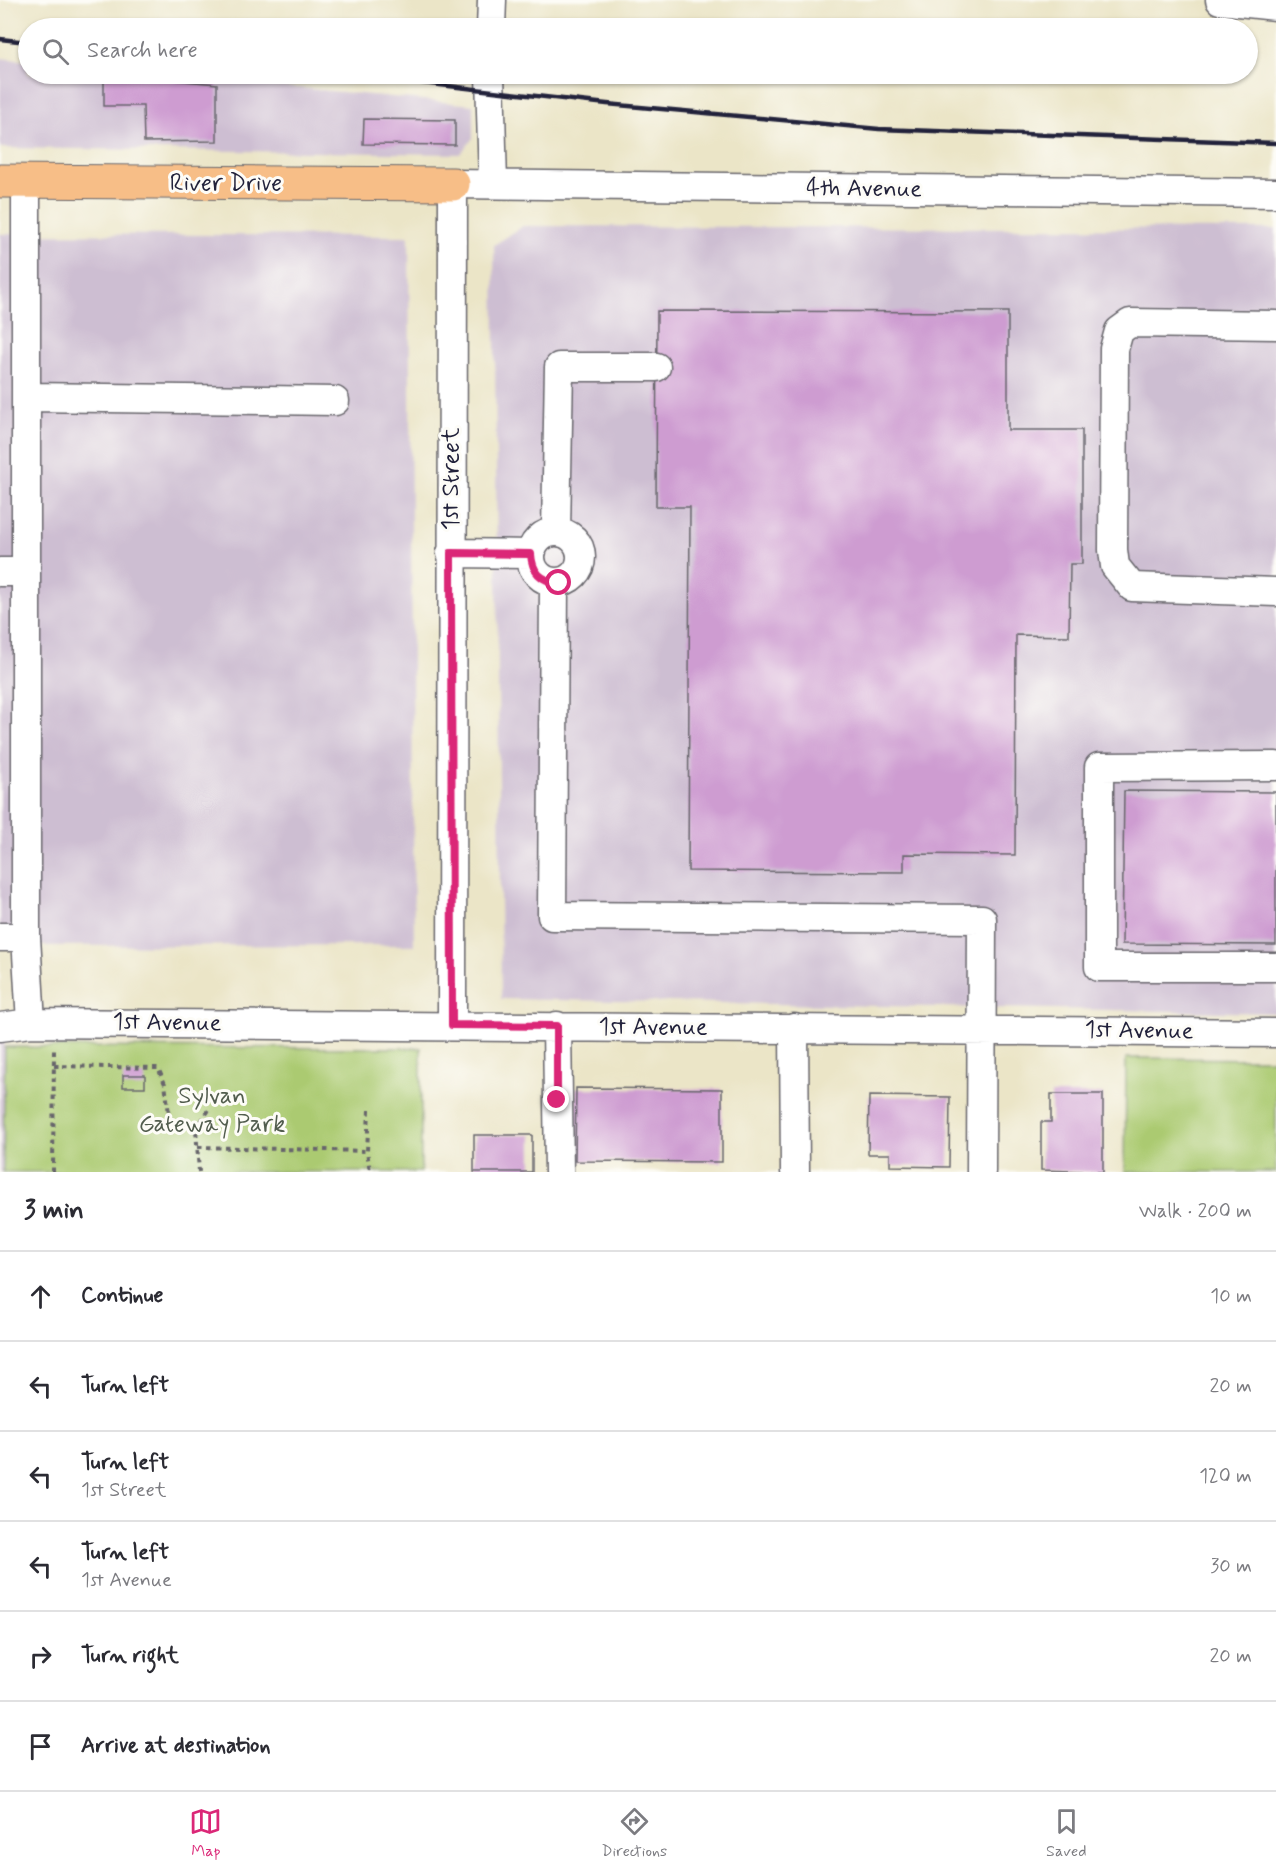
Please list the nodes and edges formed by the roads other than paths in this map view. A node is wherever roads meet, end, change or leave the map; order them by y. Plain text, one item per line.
1 (492, 0) edge
2 (1220, 0) edge
3 (1276, 6) edge
4 (491, 18) edge
5 (490, 84) edge
6 (13, 181) edge
7 (453, 184) junction
8 (493, 184) junction
9 (1276, 193) edge
10 (1276, 325) edge
11 (656, 367) dead end
12 (27, 397) junction
13 (335, 401) dead end
14 (556, 532) junction
15 (451, 553) junction
16 (531, 554) junction
17 (13, 572) edge
18 (554, 582) junction
19 (1276, 592) edge
20 (1276, 766) edge
21 (13, 937) edge
22 (1276, 967) edge
23 (41, 1022) junction
24 (452, 1025) junction
25 (557, 1026) junction
26 (0, 1027) edge
27 (794, 1028) junction
28 (983, 1030) junction
29 (1276, 1033) edge
30 (559, 1172) edge
31 (795, 1172) edge
32 (981, 1172) edge

1 - 4 street
2 - 3 street
5 - 8 street
6 - 7 main road, River Drive
6 - 12 street
7 - 8 street, 4th Avenue
7 - 15 street, 1st Street
8 - 9 street, 4th Avenue
10 - 19 street
11 - 14 street
12 - 13 street
12 - 17 street
14 - 16 street
14 - 18 street
15 - 16 street
15 - 24 street, 1st Street
16 - 18 street
17 - 21 street
18 - 28 street
20 - 22 street
21 - 23 street
23 - 24 street, 1st Avenue
23 - 26 street, 1st Avenue
24 - 25 street, 1st Avenue
25 - 27 street, 1st Avenue
25 - 30 street
27 - 28 street, 1st Avenue
27 - 31 street
28 - 29 street, 1st Avenue
28 - 32 street

